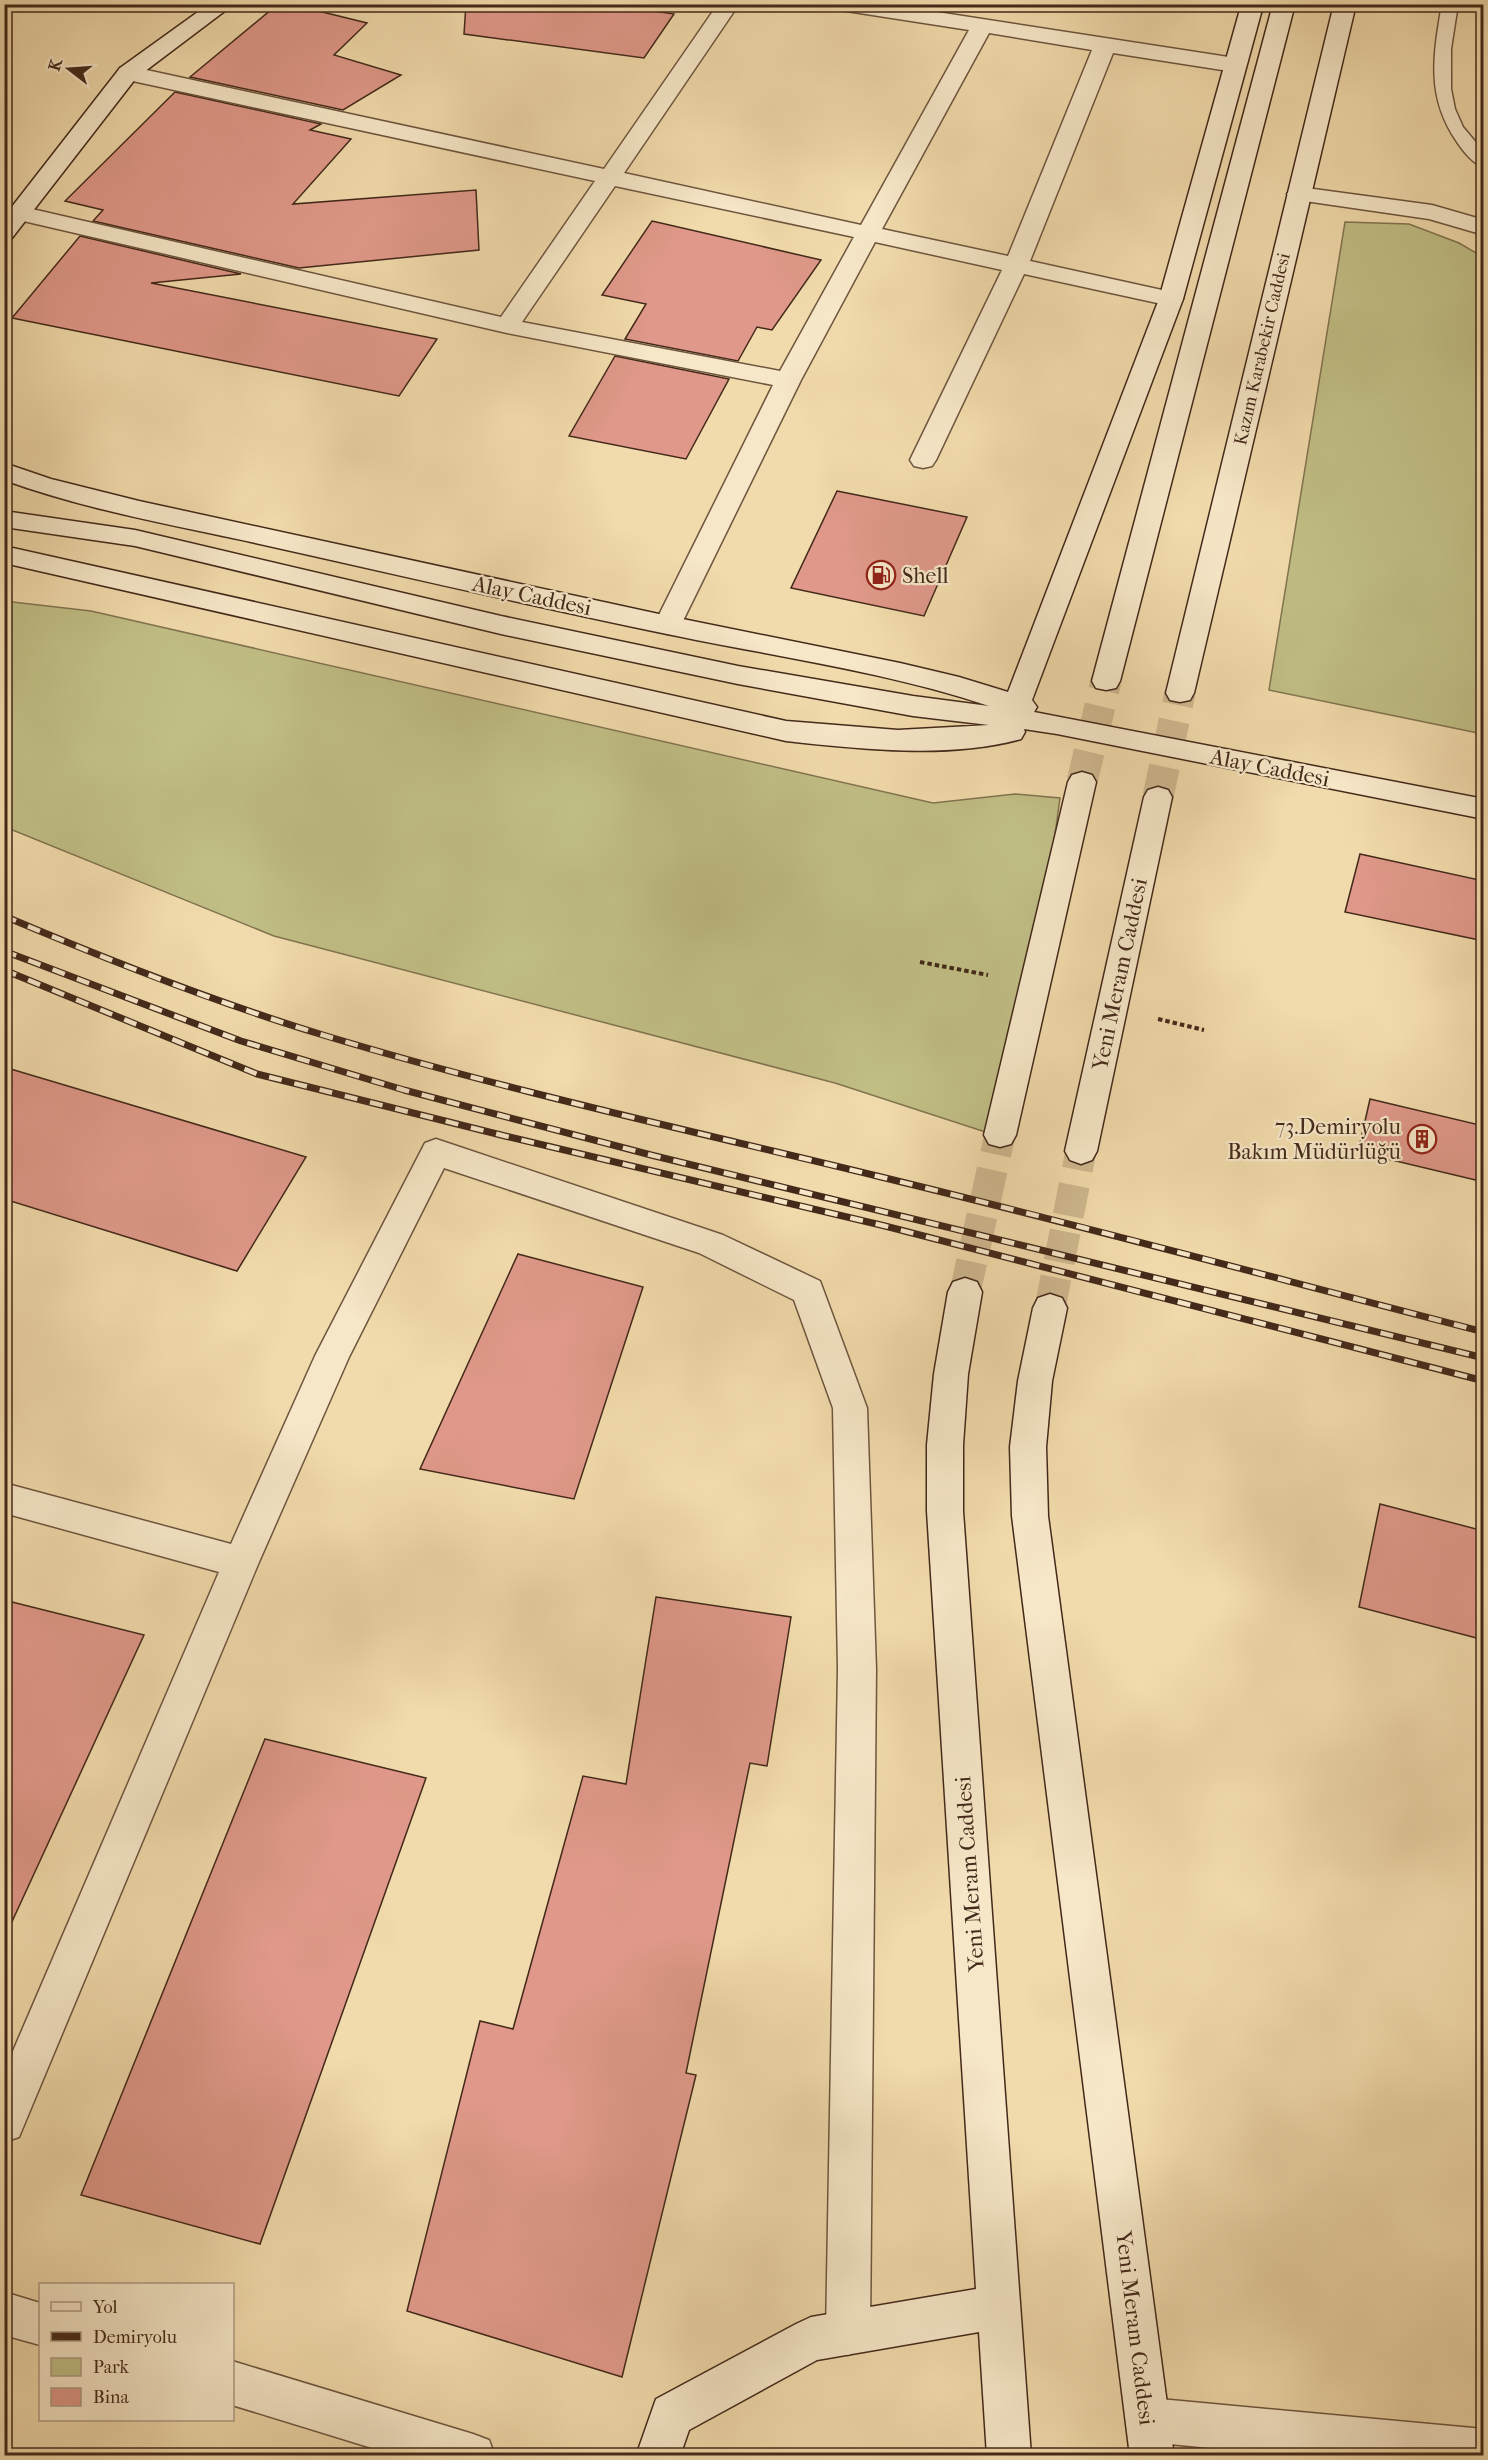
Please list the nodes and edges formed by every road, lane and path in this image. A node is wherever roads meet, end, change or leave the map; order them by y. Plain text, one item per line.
1 (224, 4) edge
2 (729, 4) edge
3 (840, 4) edge
4 (1256, 4) edge
5 (1284, 4) edge
6 (1345, 4) edge
7 (1450, 4) edge
8 (982, 26) junction
9 (1105, 45) junction
10 (1235, 65) junction
11 (128, 73) junction
12 (1484, 162) edge
13 (611, 177) junction
14 (1299, 194) junction
15 (19, 213) junction
16 (1484, 228) edge
17 (4, 233) edge
18 (870, 234) junction
19 (1016, 265) junction
20 (1171, 299) junction
21 (507, 326) junction
22 (788, 380) junction
23 (922, 460) dead end
24 (4, 471) edge
25 (4, 519) edge
26 (4, 554) edge
27 (668, 625) junction
28 (1106, 681) tunnel mouth
29 (1180, 693) tunnel mouth
30 (1017, 704) junction
31 (1057, 724) junction
32 (1082, 782) tunnel mouth
33 (1158, 797) tunnel mouth
34 (1484, 809) edge
35 (920, 962) dead end
36 (998, 977) dead end
37 (1155, 1018) dead end
38 (1204, 1030) dead end
39 (1000, 1135) tunnel mouth
40 (1081, 1151) tunnel mouth
41 (965, 1292) tunnel mouth
42 (1050, 1308) tunnel mouth
43 (4, 1498) edge
44 (241, 1562) junction
45 (4, 2122) edge
46 (998, 2307) junction
47 (4, 2313) edge
48 (39, 2324) edge
49 (848, 2333) junction
50 (234, 2384) edge
51 (1151, 2438) edge
52 (1484, 2451) edge
53 (472, 2456) edge
54 (658, 2456) edge
55 (1009, 2456) edge

1 - 11 street
2 - 13 street
3 - 8 street
4 - 10 street
5 - 28 street
6 - 14 street, Kazım Karabekir Caddesi
7 - 12 lane
8 - 9 street
8 - 18 street
9 - 10 street
9 - 19 street
10 - 20 street
11 - 13 street
11 - 15 street
13 - 18 street
13 - 21 street
14 - 16 street
14 - 29 street, Kazım Karabekir Caddesi
15 - 17 street
15 - 21 street
18 - 19 street
18 - 22 street
19 - 20 street
19 - 23 street
20 - 30 street
21 - 22 street
22 - 27 street
24 - 27 street, Alay Caddesi
25 - 31 street, Alay Caddesi
26 - 31 street
27 - 30 street, Alay Caddesi
30 - 31 street, Alay Caddesi
31 - 34 street, Alay Caddesi
32 - 39 street
33 - 40 street, Yeni Meram Caddesi
35 - 36 path
37 - 38 path
41 - 46 street, Yeni Meram Caddesi
42 - 51 street, Yeni Meram Caddesi
43 - 44 street
44 - 45 street
44 - 49 street
46 - 49 street
46 - 55 street, Yeni Meram Caddesi
47 - 48 street
49 - 54 street
50 - 53 street
51 - 52 street

